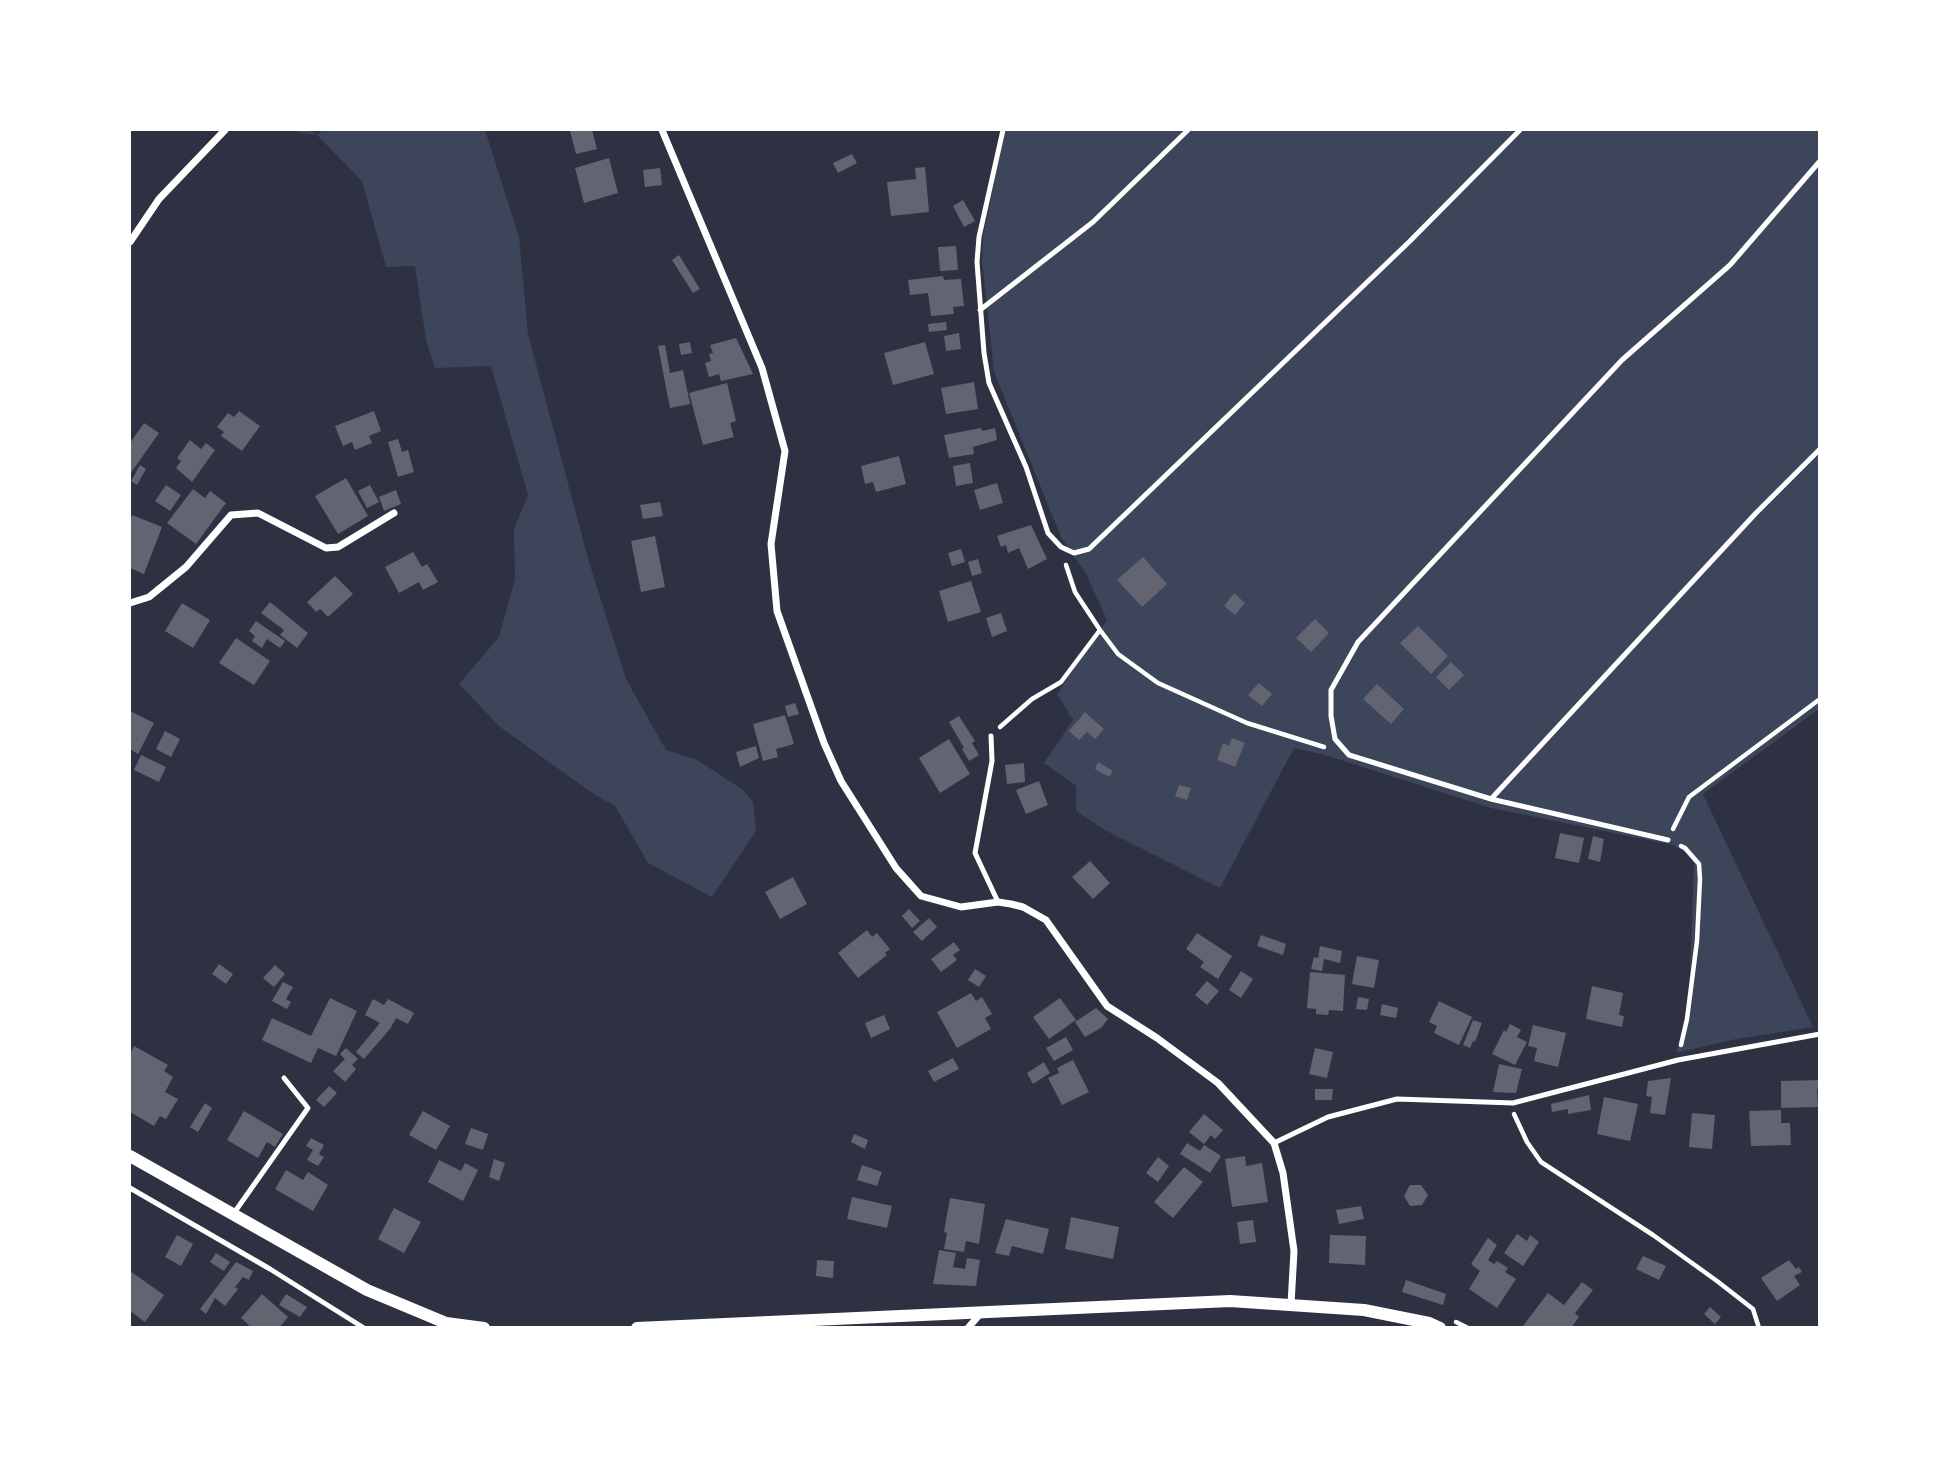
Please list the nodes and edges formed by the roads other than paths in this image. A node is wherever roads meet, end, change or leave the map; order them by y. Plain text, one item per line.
1 (225, 130) edge
2 (662, 130) edge
3 (1001, 130) edge
4 (1188, 130) edge
5 (1520, 130) edge
6 (1819, 161) edge
7 (130, 242) edge
8 (979, 310) junction
9 (1819, 449) edge
10 (394, 513) dead end
11 (130, 603) edge
12 (991, 736) road end
13 (1490, 799) junction
14 (1668, 840) road end
15 (998, 901) junction
16 (1819, 1034) edge
17 (284, 1078) dead end
18 (1273, 1143) junction
19 (130, 1156) edge
20 (130, 1188) edge
21 (232, 1215) junction
22 (1291, 1304) junction
23 (980, 1313) junction
24 (364, 1328) edge
25 (484, 1328) edge
26 (637, 1328) edge
27 (968, 1328) edge
28 (1440, 1328) edge

1 - 7 street
2 - 15 street
3 - 8 lane
4 - 8 lane
5 - 8 lane
6 - 13 lane
9 - 13 lane
10 - 11 street
12 - 15 lane
13 - 14 lane
15 - 18 street
16 - 18 lane
17 - 21 lane
18 - 22 street
19 - 21 street
20 - 24 lane
21 - 25 street
22 - 23 street
22 - 28 street
23 - 26 street
23 - 27 street

